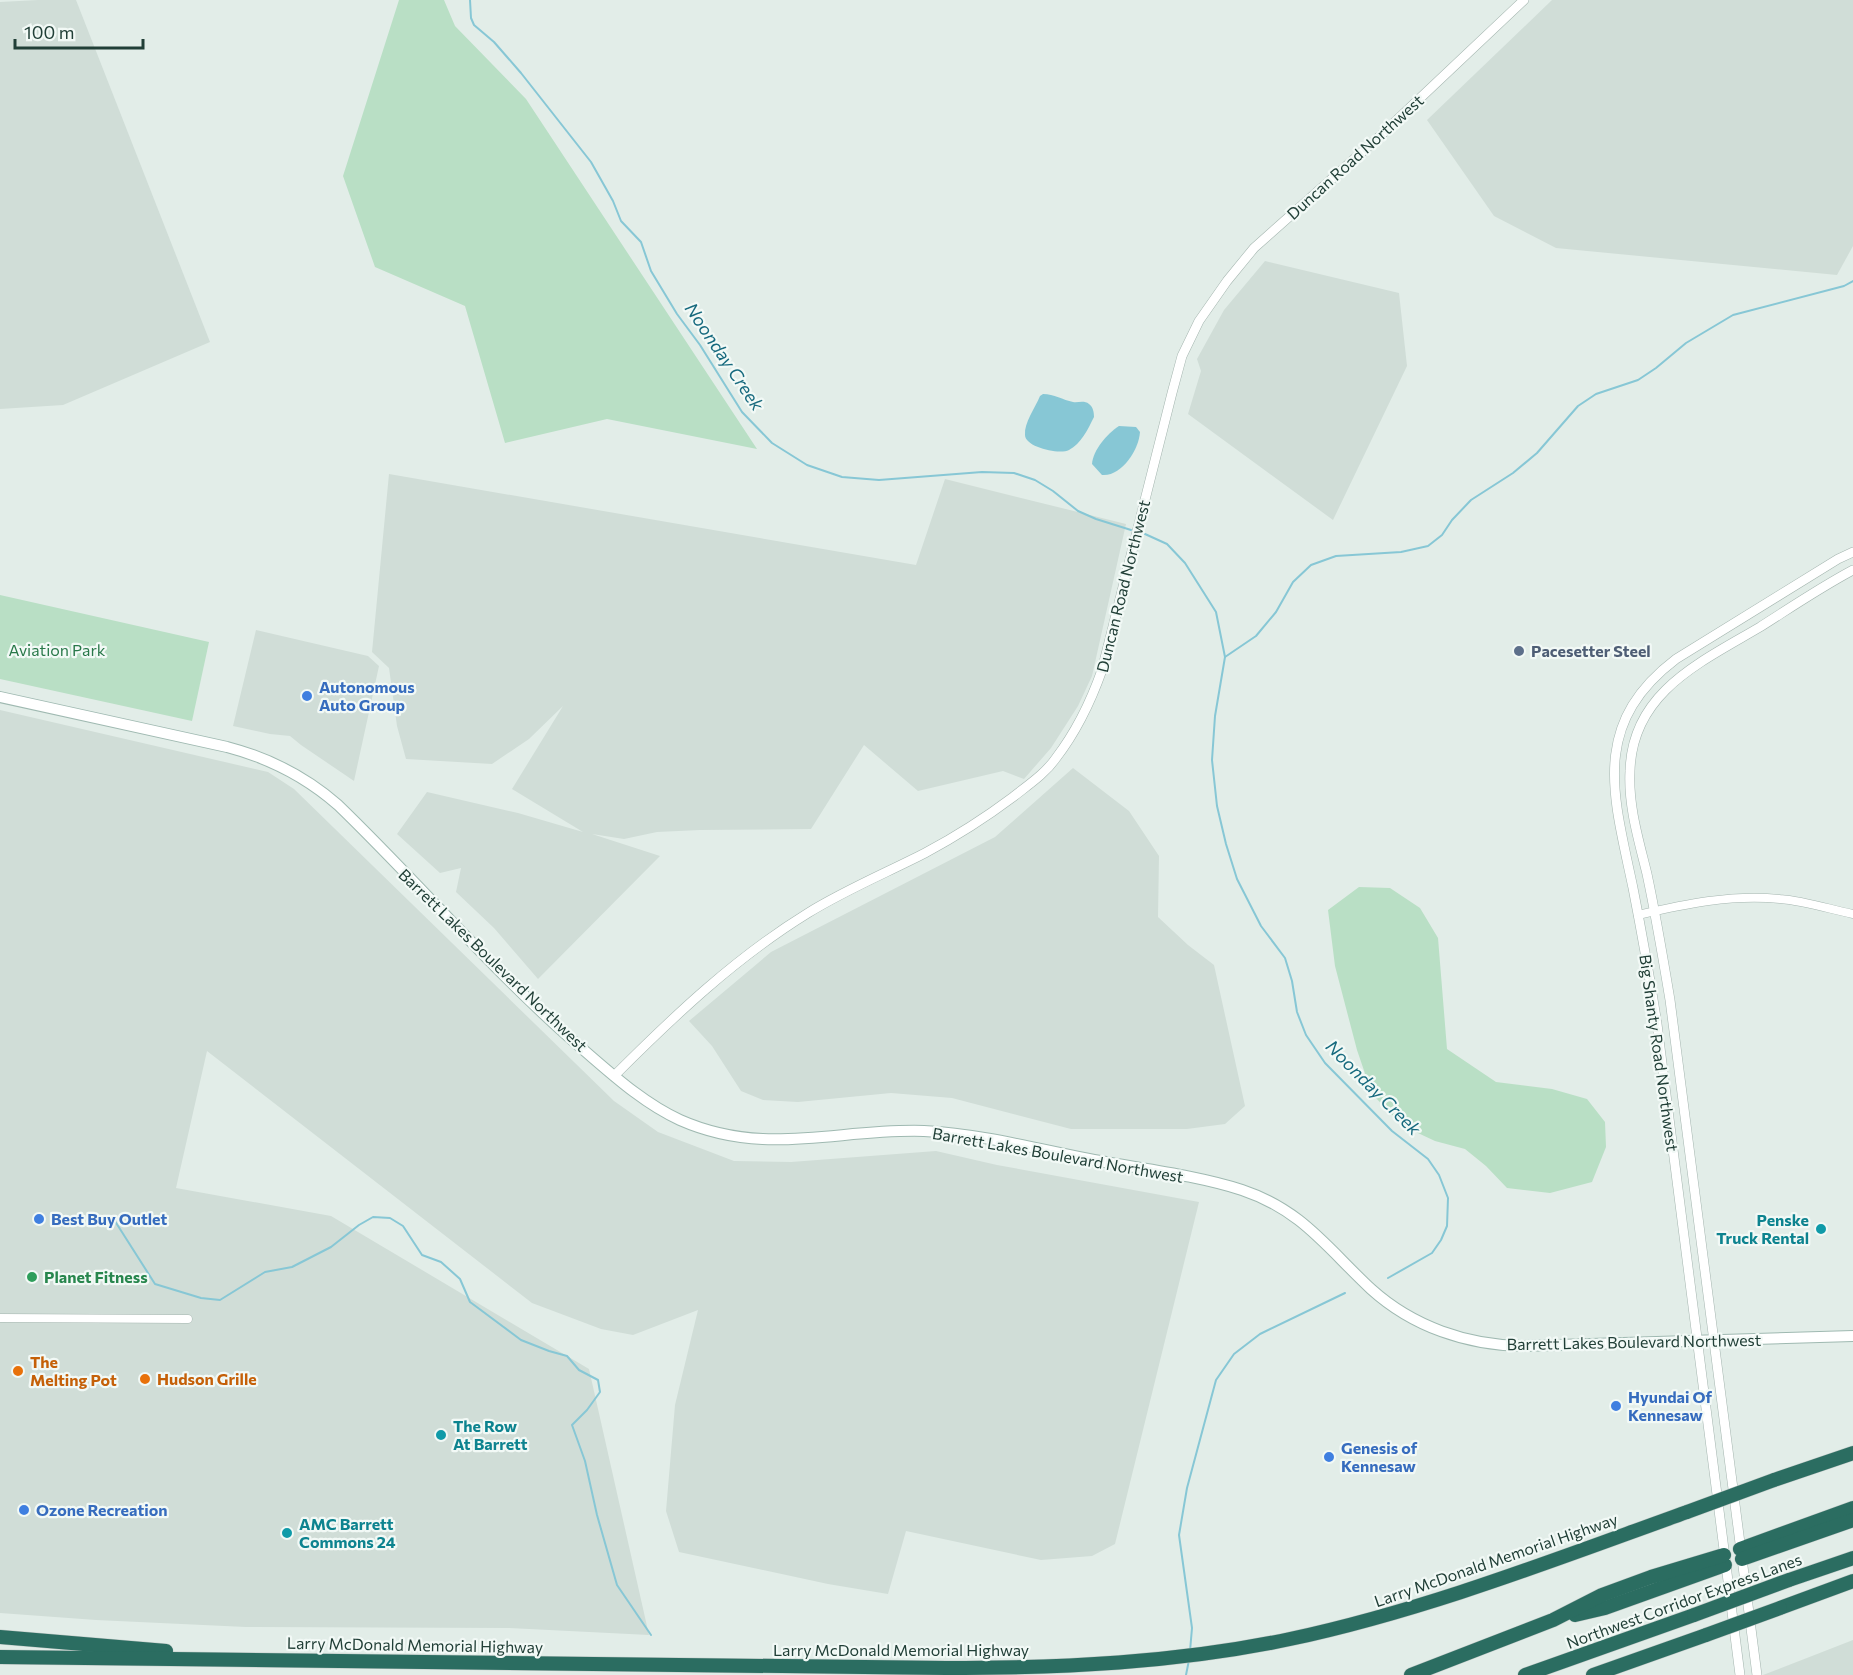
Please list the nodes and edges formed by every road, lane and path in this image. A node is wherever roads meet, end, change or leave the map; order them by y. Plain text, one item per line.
1 (1524, 0) edge
2 (1853, 552) edge
3 (1853, 570) edge
4 (0, 697) edge
5 (1654, 911) junction
6 (1853, 914) edge
7 (1638, 915) junction
8 (614, 1076) junction
9 (0, 1318) edge
10 (188, 1319) dead end
11 (1853, 1336) edge
12 (1697, 1340) junction
13 (1714, 1340) junction
14 (1853, 1453) edge
15 (1853, 1508) edge
16 (1853, 1520) edge
17 (1741, 1554) junction
18 (1853, 1558) edge
19 (1725, 1560) junction
20 (1853, 1581) edge
21 (0, 1637) edge
22 (0, 1657) edge
23 (209, 1659) junction
24 (1411, 1675) edge
25 (1525, 1675) edge
26 (1593, 1675) edge
27 (1740, 1675) edge
28 (1757, 1675) edge

1 - 8 street, Duncan Road Northwest
2 - 7 street, Big Shanty Road Northwest
3 - 5 street, Big Shanty Road Northwest
4 - 8 main road, Barrett Lakes Boulevard Northwest
5 - 6 street
5 - 7 street
5 - 13 street, Big Shanty Road Northwest
7 - 12 street, Big Shanty Road Northwest
8 - 12 main road, Barrett Lakes Boulevard Northwest
9 - 10 street
11 - 13 main road, Barrett Lakes Boulevard Northwest
12 - 13 main road, Barrett Lakes Boulevard Northwest
12 - 19 street, Big Shanty Road Northwest
13 - 17 street, Big Shanty Road Northwest
14 - 23 highway, Larry McDonald Memorial Highway, bridge
15 - 17 highway
16 - 17 highway
17 - 19 street
17 - 28 street, Big Shanty Road Northwest
18 - 25 highway, Northwest Corridor Express Lanes, bridge
19 - 24 highway
19 - 27 street, Big Shanty Road Northwest
20 - 26 highway, bridge
21 - 23 highway
22 - 23 highway, Larry McDonald Memorial Highway

